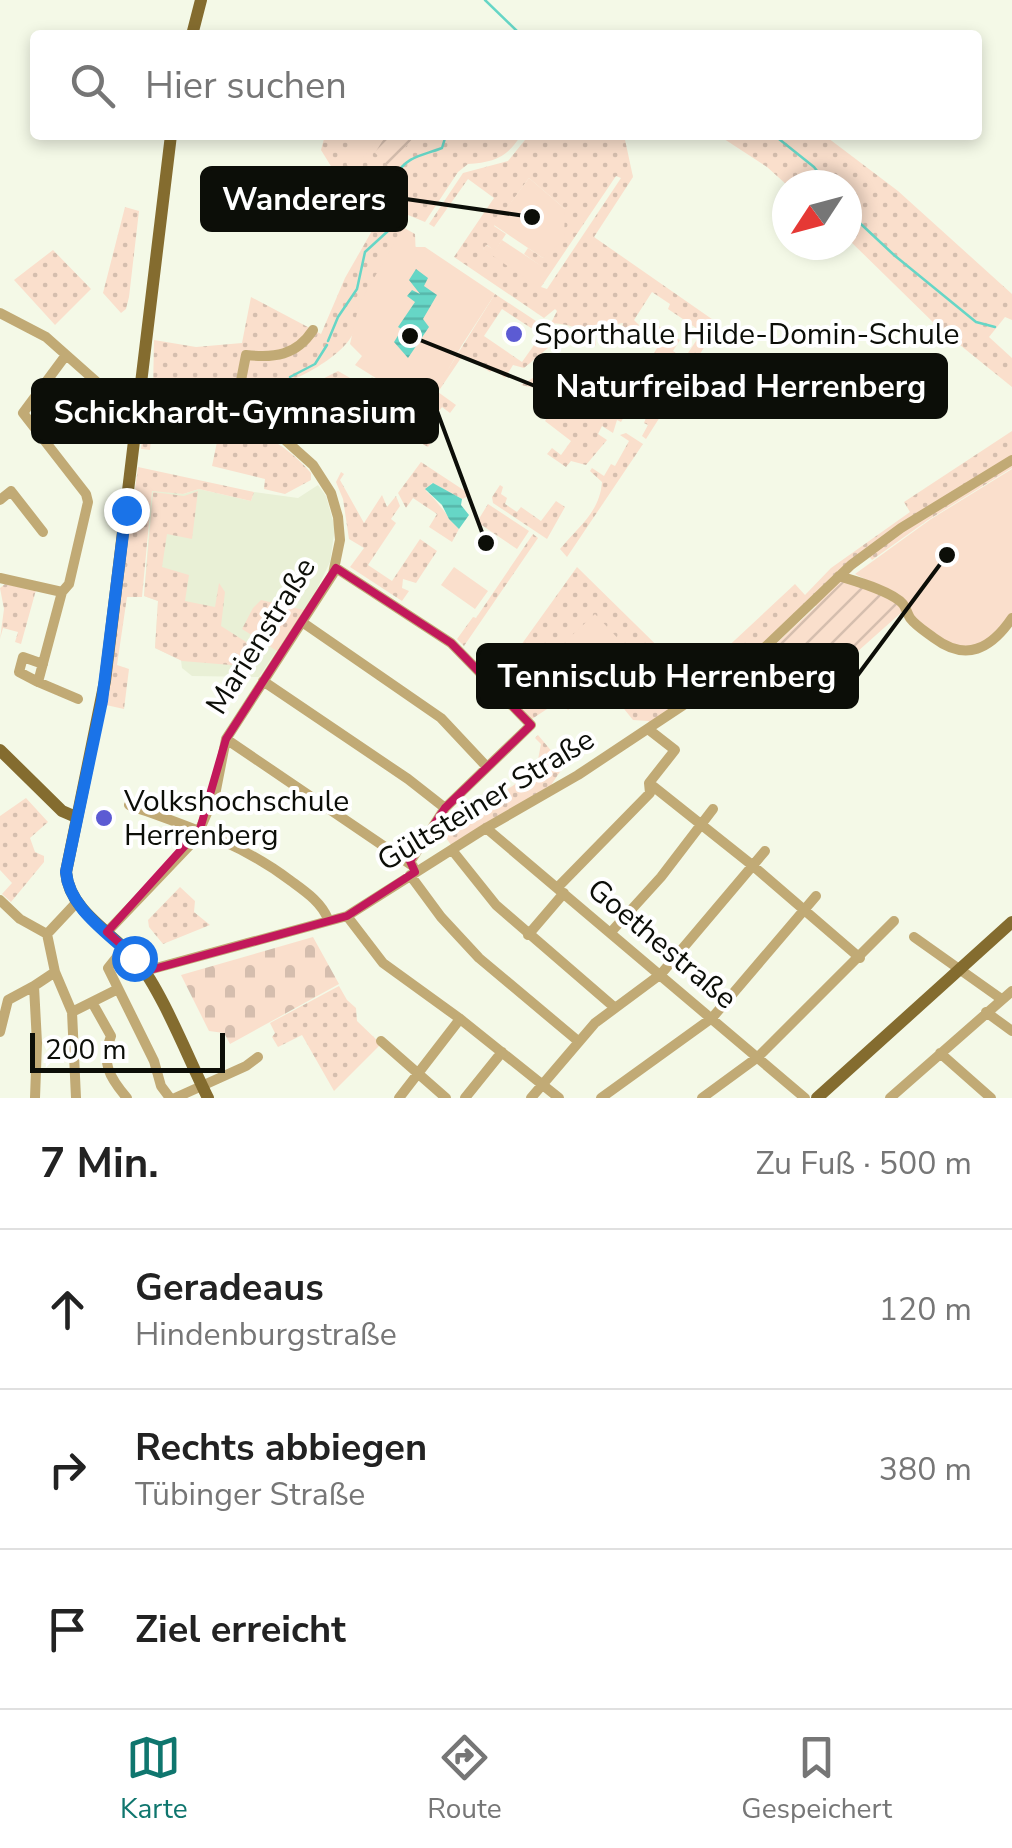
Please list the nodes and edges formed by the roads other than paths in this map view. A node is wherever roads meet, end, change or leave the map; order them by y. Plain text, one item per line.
1 (201, 0) edge
2 (193, 30) edge
3 (170, 140) edge
4 (0, 314) edge
5 (312, 330) dead end
6 (66, 355) junction
7 (138, 402) junction
8 (234, 411) junction
9 (1012, 460) edge
10 (24, 489) dead end
11 (11, 491) junction
12 (0, 500) edge
13 (43, 532) dead end
14 (336, 568) junction
15 (839, 576) junction
16 (0, 578) edge
17 (62, 592) junction
18 (1012, 618) edge
19 (302, 622) junction
20 (44, 664) junction
21 (262, 680) junction
22 (38, 682) junction
23 (78, 699) dead end
24 (648, 729) junction
25 (226, 739) junction
26 (0, 750) edge
27 (486, 766) junction
28 (648, 783) junction
29 (129, 805) dead end
30 (445, 808) junction
31 (713, 809) dead end
32 (77, 811) junction
33 (702, 824) junction
34 (486, 828) junction
35 (200, 829) junction
36 (452, 850) junction
37 (765, 851) dead end
38 (752, 866) junction
39 (412, 870) junction
40 (561, 891) junction
41 (816, 896) dead end
42 (0, 900) edge
43 (77, 902) junction
44 (804, 910) junction
45 (347, 916) junction
46 (328, 919) junction
47 (894, 921) dead end
48 (1010, 926) edge
49 (107, 932) junction
50 (611, 932) junction
51 (47, 934) junction
52 (528, 935) junction
53 (914, 937) dead end
54 (124, 948) junction
55 (860, 958) junction
56 (145, 970) junction
57 (958, 970) junction
58 (55, 972) junction
59 (661, 974) junction
60 (34, 986) junction
61 (118, 989) junction
62 (1012, 991) edge
63 (1000, 998) junction
64 (93, 1004) junction
65 (614, 1008) junction
66 (72, 1012) junction
67 (986, 1012) junction
68 (712, 1018) junction
69 (460, 1019) junction
70 (1012, 1031) edge
71 (0, 1032) edge
72 (578, 1040) junction
73 (381, 1042) dead end
74 (502, 1052) junction
75 (940, 1053) junction
76 (258, 1056) dead end
77 (758, 1057) junction
78 (419, 1074) junction
79 (542, 1085) junction
80 (205, 1092) edge
81 (35, 1098) edge
82 (76, 1098) edge
83 (127, 1098) edge
84 (173, 1098) edge
85 (398, 1098) edge
86 (446, 1098) edge
87 (464, 1098) edge
88 (531, 1098) edge
89 (559, 1098) edge
90 (602, 1098) edge
91 (702, 1098) edge
92 (805, 1098) edge
93 (817, 1098) edge
94 (890, 1098) edge
95 (991, 1098) edge

1 - 2 main road
3 - 7 main road
4 - 6 street
5 - 8 street
6 - 7 street
6 - 17 street
7 - 8 street, Marienstraße
7 - 32 main road
8 - 14 street, Marienstraße
9 - 15 street, Gültsteiner Straße
10 - 11 street
11 - 12 street
11 - 13 street
14 - 19 street, Marienstraße
14 - 27 street
15 - 18 street
15 - 24 street, Gültsteiner Straße
16 - 17 street
17 - 20 street
19 - 21 street, Marienstraße
19 - 27 street
20 - 22 street
20 - 22 street
21 - 25 street, Marienstraße
21 - 30 street
22 - 23 street
24 - 28 street
24 - 34 street, Gültsteiner Straße
25 - 35 street, Marienstraße
25 - 39 street
26 - 32 main road
27 - 30 street
28 - 33 street
28 - 40 street
29 - 35 street
30 - 39 street
31 - 33 street
32 - 43 main road
33 - 38 street
33 - 50 street
34 - 36 street, Gültsteiner Straße
34 - 40 street, Goethestraße
35 - 46 street
35 - 49 street, Marienstraße
36 - 39 street, Gültsteiner Straße
36 - 52 street
37 - 38 street
38 - 44 street
38 - 59 street
39 - 45 street, Gültsteiner Straße
39 - 72 street
40 - 50 street, Goethestraße
40 - 52 street
41 - 44 street
42 - 51 street
43 - 49 main road
43 - 51 street
44 - 55 street
44 - 68 street
45 - 46 street, Gültsteiner Straße
45 - 69 street
46 - 56 street, Gültsteiner Straße
47 - 55 street
48 - 57 main road
49 - 54 main road
50 - 59 street, Goethestraße
51 - 58 street
52 - 65 street
53 - 57 street
54 - 56 main road
54 - 61 street
55 - 77 street
56 - 80 main road
57 - 63 street
57 - 93 main road
58 - 60 street
58 - 66 street
59 - 65 street
59 - 68 street, Goethestraße
60 - 71 street
60 - 81 street
61 - 64 street
61 - 84 street
62 - 63 street
63 - 67 street
64 - 66 street
64 - 83 street
65 - 72 street
66 - 82 street
67 - 70 street
67 - 75 street
68 - 77 street, Goethestraße
68 - 90 street
69 - 74 street
69 - 78 street
72 - 79 street
73 - 78 street
74 - 79 street
74 - 87 street
75 - 94 street
75 - 95 street
76 - 80 street
77 - 91 street
77 - 92 street, Goethestraße
78 - 85 street
78 - 86 street
79 - 88 street
79 - 89 street
80 - 84 street

